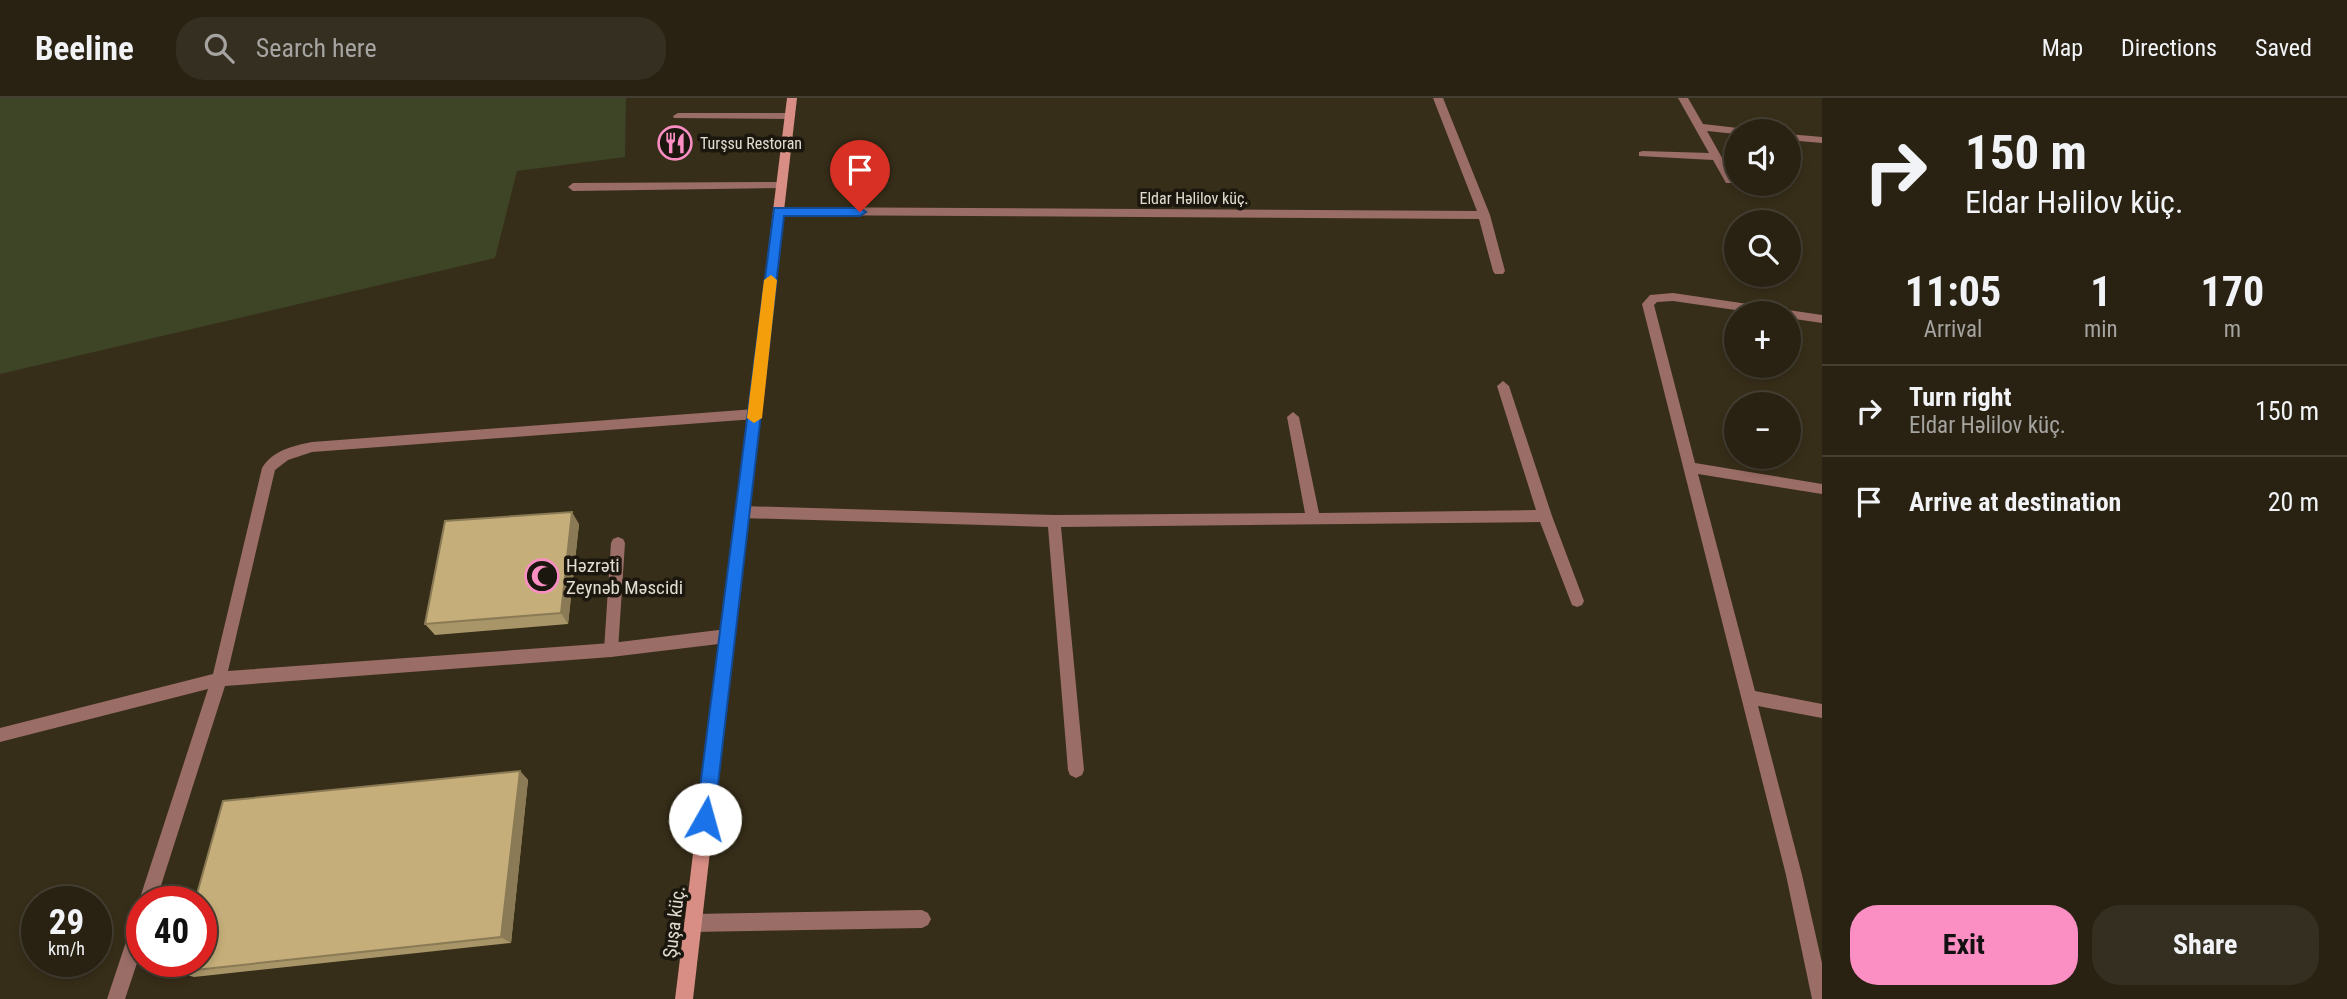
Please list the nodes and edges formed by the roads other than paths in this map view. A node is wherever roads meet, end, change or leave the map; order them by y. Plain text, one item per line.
1 (792, 98) edge
2 (1438, 98) edge
3 (1683, 98) edge
4 (678, 116) dead end
5 (790, 116) junction
6 (1700, 127) junction
7 (1724, 130) edge
8 (1801, 138) edge
9 (1822, 140) edge
10 (1643, 154) dead end
11 (1716, 157) junction
12 (1724, 171) edge
13 (782, 186) junction
14 (573, 187) dead end
15 (779, 211) junction
16 (1483, 215) junction
17 (1499, 271) dead end
18 (1724, 305) edge
19 (1801, 316) edge
20 (1822, 319) edge
21 (1503, 386) dead end
22 (755, 414) junction
23 (1293, 417) dead end
24 (1690, 467) junction
25 (1822, 489) edge
26 (742, 512) junction
27 (1545, 516) junction
28 (1313, 518) junction
29 (1054, 521) junction
30 (618, 543) dead end
31 (1577, 601) dead end
32 (727, 636) junction
33 (611, 650) junction
34 (219, 679) junction
35 (1749, 697) junction
36 (1822, 711) edge
37 (0, 735) edge
38 (1076, 770) dead end
39 (153, 886) edge
40 (922, 919) dead end
41 (693, 923) junction
42 (126, 969) edge
43 (116, 999) edge
44 (684, 999) edge
45 (1822, 999) edge

1 - 5 street, Şuşa küç.
2 - 16 street
3 - 6 street
4 - 5 street
5 - 13 street, Şuşa küç.
6 - 7 street
6 - 11 street
8 - 9 street
10 - 11 street
11 - 12 street
13 - 14 street
13 - 15 street, Şuşa küç.
15 - 16 street, Eldar Həlilov küç.
15 - 22 street, Şuşa küç.
16 - 17 street
18 - 24 street
19 - 20 street
21 - 27 street
22 - 26 street, Şuşa küç.
22 - 34 street
23 - 28 street
24 - 25 street
24 - 35 street
26 - 29 street
26 - 32 street, Şuşa küç.
27 - 28 street
27 - 31 street
28 - 29 street
29 - 38 street
30 - 33 street
32 - 33 street
32 - 41 street, Şuşa küç.
33 - 34 street
34 - 37 street
34 - 39 street
35 - 36 street
35 - 45 street
40 - 41 street
41 - 44 street, Şuşa küç.
42 - 43 street

